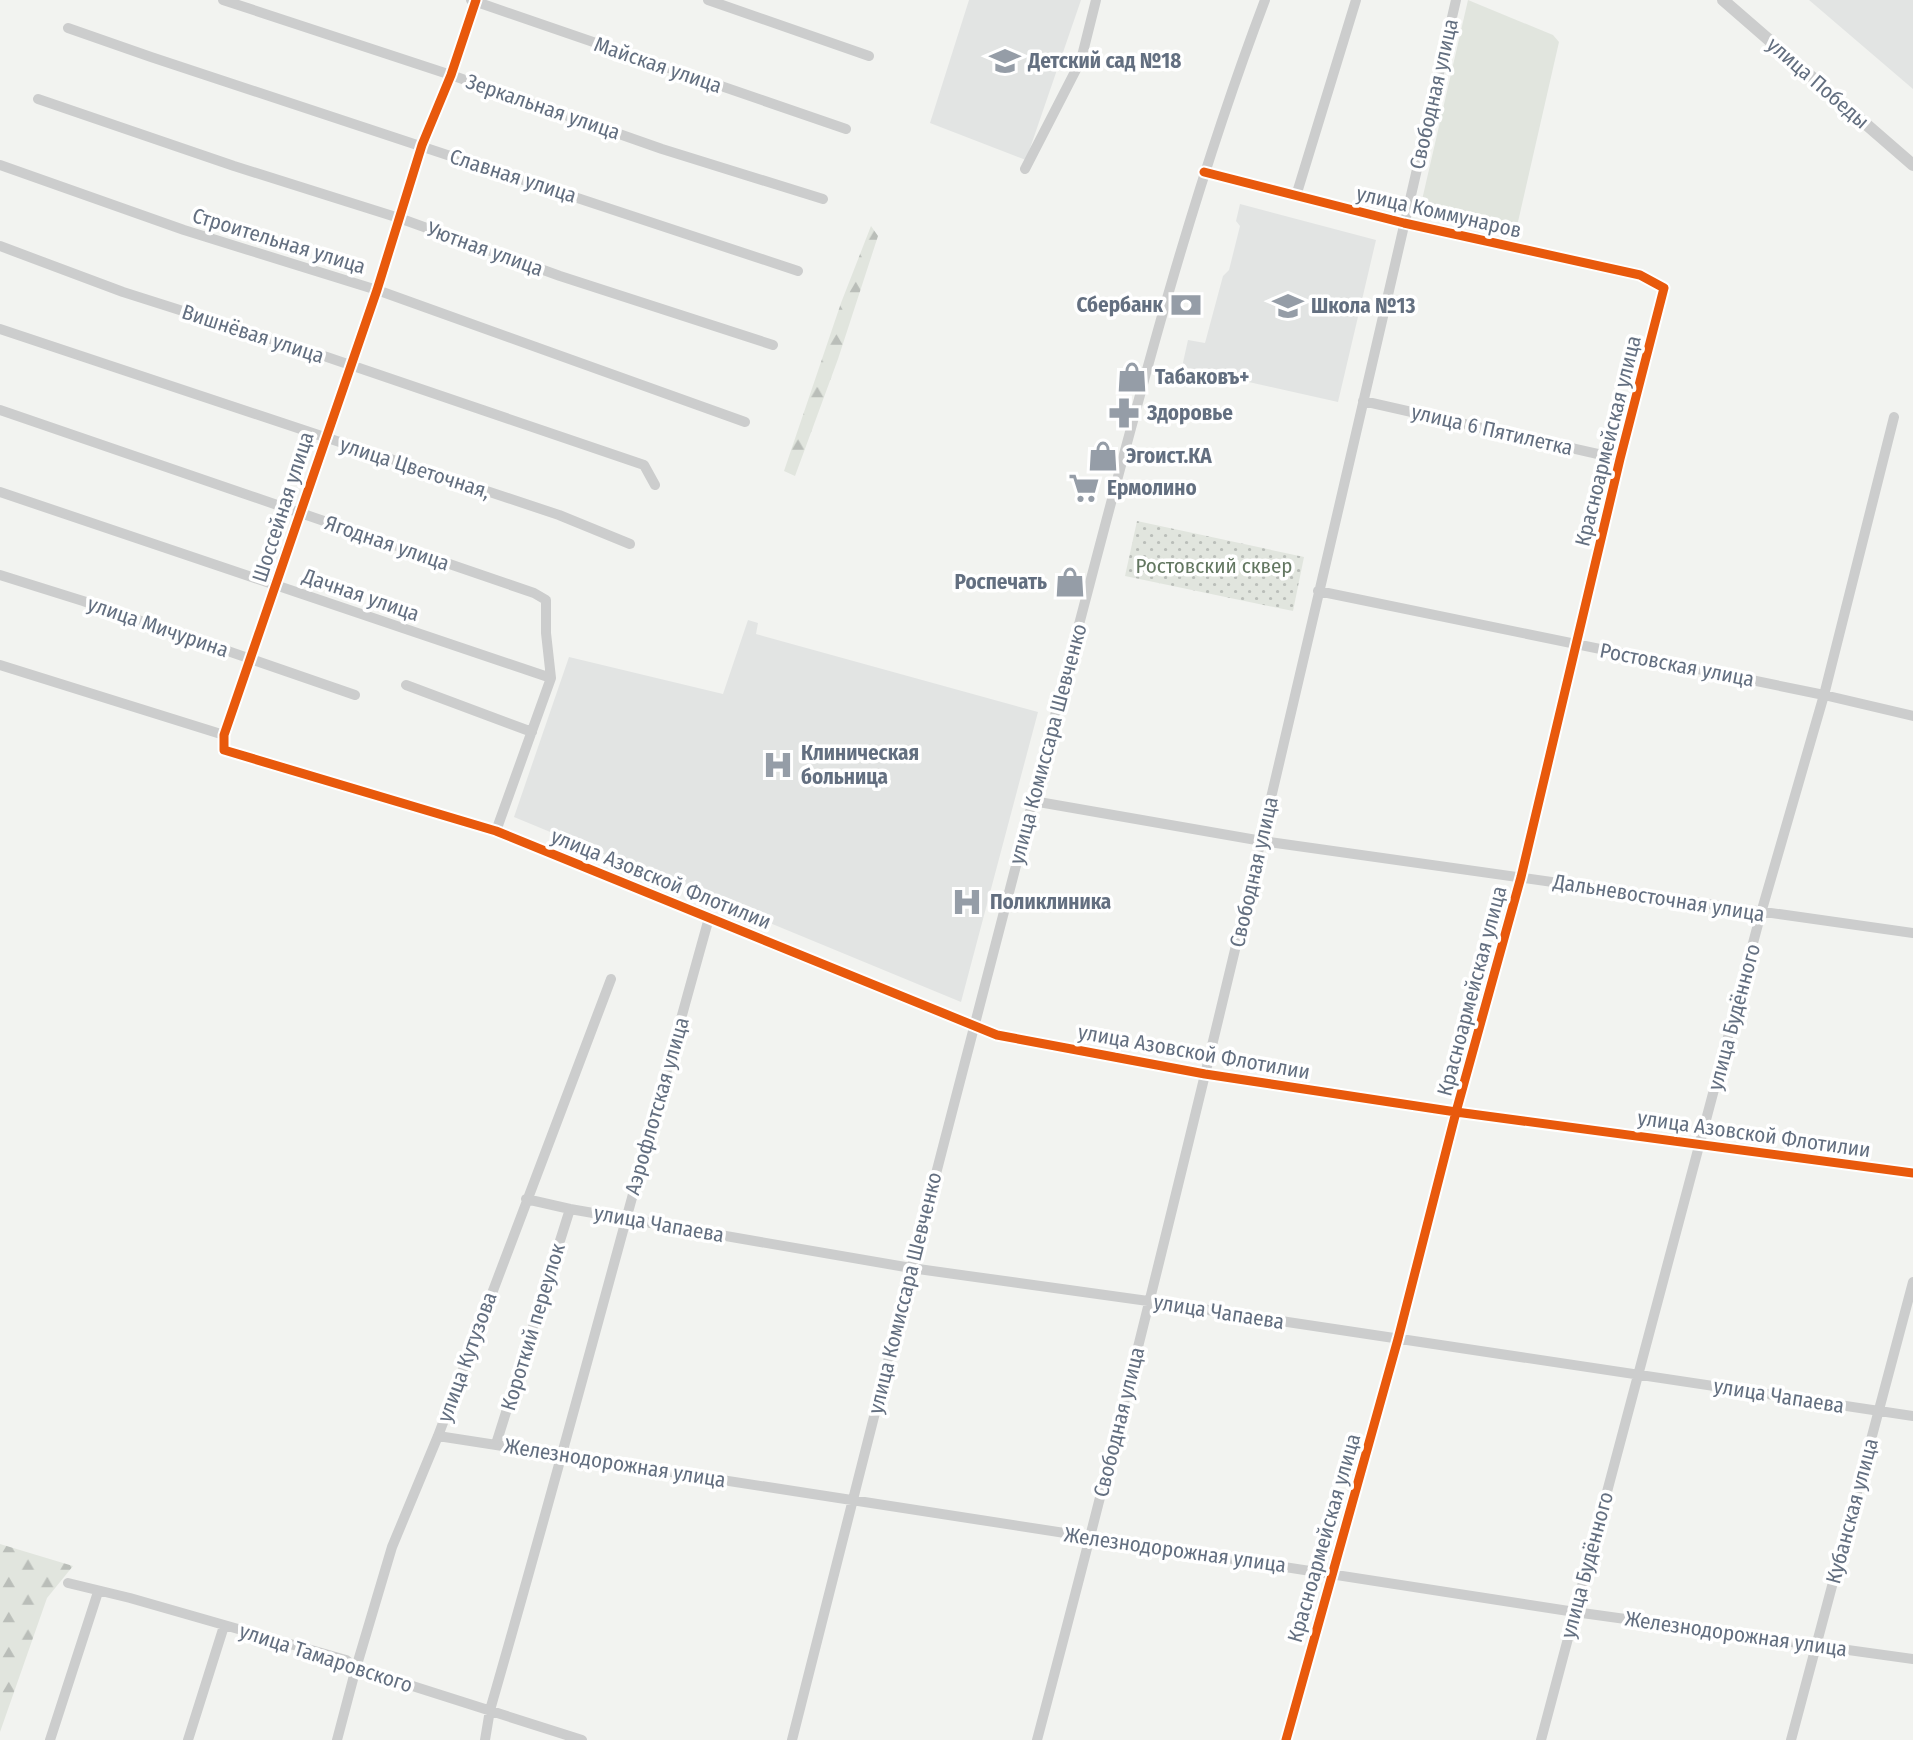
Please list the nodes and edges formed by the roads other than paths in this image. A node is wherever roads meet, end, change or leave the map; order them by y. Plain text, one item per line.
1 (223, 0) edge
2 (708, 0) edge
3 (1096, 0) edge
4 (1265, 0) edge
5 (1356, 0) edge
6 (1455, 0) edge
7 (1723, 0) edge
8 (474, 1) edge
9 (68, 28) dead end
10 (869, 56) dead end
11 (451, 75) junction
12 (38, 99) dead end
13 (846, 129) dead end
14 (422, 145) junction
15 (1913, 165) edge
16 (0, 166) edge
17 (1025, 169) dead end
18 (1204, 172) junction
19 (1296, 196) junction
20 (824, 199) dead end
21 (399, 218) junction
22 (1404, 223) junction
23 (0, 246) edge
24 (797, 271) dead end
25 (1664, 288) joint
26 (377, 290) junction
27 (0, 329) edge
28 (773, 345) dead end
29 (351, 366) junction
30 (1363, 401) junction
31 (0, 410) edge
32 (1894, 417) dead end
33 (745, 422) dead end
34 (325, 439) junction
35 (1620, 459) junction
36 (655, 485) dead end
37 (0, 492) edge
38 (300, 513) junction
39 (630, 544) dead end
40 (0, 575) edge
41 (276, 585) junction
42 (1318, 591) junction
43 (1576, 645) junction
44 (250, 658) junction
45 (0, 665) edge
46 (551, 678) junction
47 (406, 685) dead end
48 (355, 695) dead end
49 (1824, 695) junction
50 (1913, 716) edge
51 (532, 732) junction
52 (224, 735) junction
53 (1033, 801) junction
54 (500, 833) junction
55 (1262, 841) junction
56 (1521, 877) junction
57 (1761, 913) junction
58 (709, 918) junction
59 (1913, 933) edge
60 (611, 979) dead end
61 (973, 1027) junction
62 (1205, 1074) junction
63 (1456, 1112) junction
64 (1700, 1144) junction
65 (1913, 1173) edge
66 (526, 1199) junction
67 (570, 1209) junction
68 (626, 1218) junction
69 (911, 1268) junction
70 (1913, 1282) edge
71 (1148, 1301) junction
72 (1398, 1339) junction
73 (1637, 1374) junction
74 (1878, 1411) junction
75 (1913, 1416) edge
76 (438, 1436) junction
77 (496, 1444) junction
78 (563, 1454) junction
79 (852, 1500) junction
80 (1091, 1538) junction
81 (1332, 1573) junction
82 (68, 1583) dead end
83 (98, 1592) junction
84 (1575, 1612) junction
85 (224, 1626) junction
86 (1816, 1645) junction
87 (1913, 1659) edge
88 (356, 1668) junction
89 (490, 1710) junction
90 (50, 1740) edge
91 (188, 1740) edge
92 (337, 1740) edge
93 (485, 1740) edge
94 (582, 1740) edge
95 (792, 1740) edge
96 (1037, 1740) edge
97 (1286, 1740) edge
98 (1541, 1740) edge
99 (1791, 1740) edge

1 - 11 street, Зеркальная улица
2 - 10 street
3 - 17 street
4 - 18 street, улица Комиссара Шевченко
5 - 19 street
6 - 22 street, Свободная улица
7 - 15 street, улица Победы
8 - 11 street, Шоссейная улица
8 - 13 street, Майская улица
9 - 14 street, Славная улица
11 - 14 street, Шоссейная улица
11 - 20 street, Зеркальная улица
12 - 21 street, Уютная улица
14 - 21 street, Шоссейная улица
14 - 24 street, Славная улица
16 - 26 street, Строительная улица
18 - 19 street, улица Коммунаров
18 - 53 street, улица Комиссара Шевченко
19 - 22 street, улица Коммунаров
21 - 26 street, Шоссейная улица
21 - 28 street, Уютная улица
22 - 25 street, улица Коммунаров
22 - 30 street, Свободная улица
23 - 29 street, Вишнёвая улица
25 - 35 street, Красноармейская улица
26 - 29 street, Шоссейная улица
26 - 33 street, Строительная улица
27 - 34 street, улица Цветочная,
29 - 34 street, Шоссейная улица
29 - 36 street, Вишнёвая улица
30 - 35 street, улица 6 Пятилетка
30 - 42 street, Свободная улица
31 - 38 street, Ягодная улица
32 - 49 street, улица Будённого
34 - 38 street, Шоссейная улица
34 - 39 street, улица Цветочная,
35 - 43 street, Красноармейская улица
37 - 41 street, Дачная улица
38 - 41 street, Шоссейная улица
38 - 46 street, Ягодная улица
40 - 44 street, улица Мичурина
41 - 44 street, Шоссейная улица
41 - 46 street, Дачная улица
42 - 43 street, Ростовская улица
42 - 55 street, Свободная улица
43 - 49 street, Ростовская улица
43 - 56 street, Красноармейская улица
44 - 48 street, улица Мичурина
44 - 52 street, Шоссейная улица
45 - 52 street
46 - 51 street, Ягодная улица
47 - 51 street
49 - 50 street, Ростовская улица
49 - 57 street, улица Будённого
51 - 54 street, Ягодная улица
52 - 54 street
53 - 55 street, Дальневосточная улица
53 - 61 street, улица Комиссара Шевченко
54 - 58 street, улица Азовской Флотилии
55 - 56 street, Дальневосточная улица
55 - 62 street, Свободная улица
56 - 57 street, Дальневосточная улица
56 - 63 street, Красноармейская улица
57 - 59 street, Дальневосточная улица
57 - 64 street, улица Будённого
58 - 61 street, улица Азовской Флотилии
58 - 68 street, Аэрофлотская улица
60 - 66 street, улица Кутузова
61 - 62 street, улица Азовской Флотилии
61 - 69 street, улица Комиссара Шевченко
62 - 63 street, улица Азовской Флотилии
62 - 71 street, Свободная улица
63 - 64 street, улица Азовской Флотилии
63 - 72 street, Красноармейская улица
64 - 65 street, улица Азовской Флотилии
64 - 73 street, улица Будённого
66 - 67 street, улица Чапаева
66 - 76 street, улица Кутузова
67 - 68 street, улица Чапаева
67 - 77 street, Короткий переулок
68 - 69 street, улица Чапаева
68 - 78 street, Аэрофлотская улица
69 - 71 street, улица Чапаева
69 - 79 street, улица Комиссара Шевченко
70 - 74 street, Кубанская улица
71 - 72 street, улица Чапаева
71 - 80 street, Свободная улица
72 - 73 street, улица Чапаева
72 - 81 street, Красноармейская улица
73 - 74 street, улица Чапаева
73 - 84 street, улица Будённого
74 - 75 street, улица Чапаева
74 - 86 street, Кубанская улица
76 - 77 street, Железнодорожная улица
76 - 88 street, улица Кутузова
77 - 78 street, Железнодорожная улица
78 - 79 street, Железнодорожная улица
78 - 89 street, Аэрофлотская улица
79 - 80 street, Железнодорожная улица
79 - 95 street, улица Комиссара Шевченко
80 - 81 street, Железнодорожная улица
80 - 96 street, Свободная улица
81 - 84 street, Железнодорожная улица
81 - 97 street, Красноармейская улица
82 - 83 street, улица Тамаровского
83 - 85 street, улица Тамаровского
83 - 90 street
84 - 86 street, Железнодорожная улица
84 - 98 street, улица Будённого
85 - 88 street, улица Тамаровского
85 - 91 street
86 - 87 street, Железнодорожная улица
86 - 99 street, Кубанская улица
88 - 89 street, улица Тамаровского
88 - 92 street, улица Кутузова
89 - 93 street, Аэрофлотская улица
89 - 94 street, улица Тамаровского

